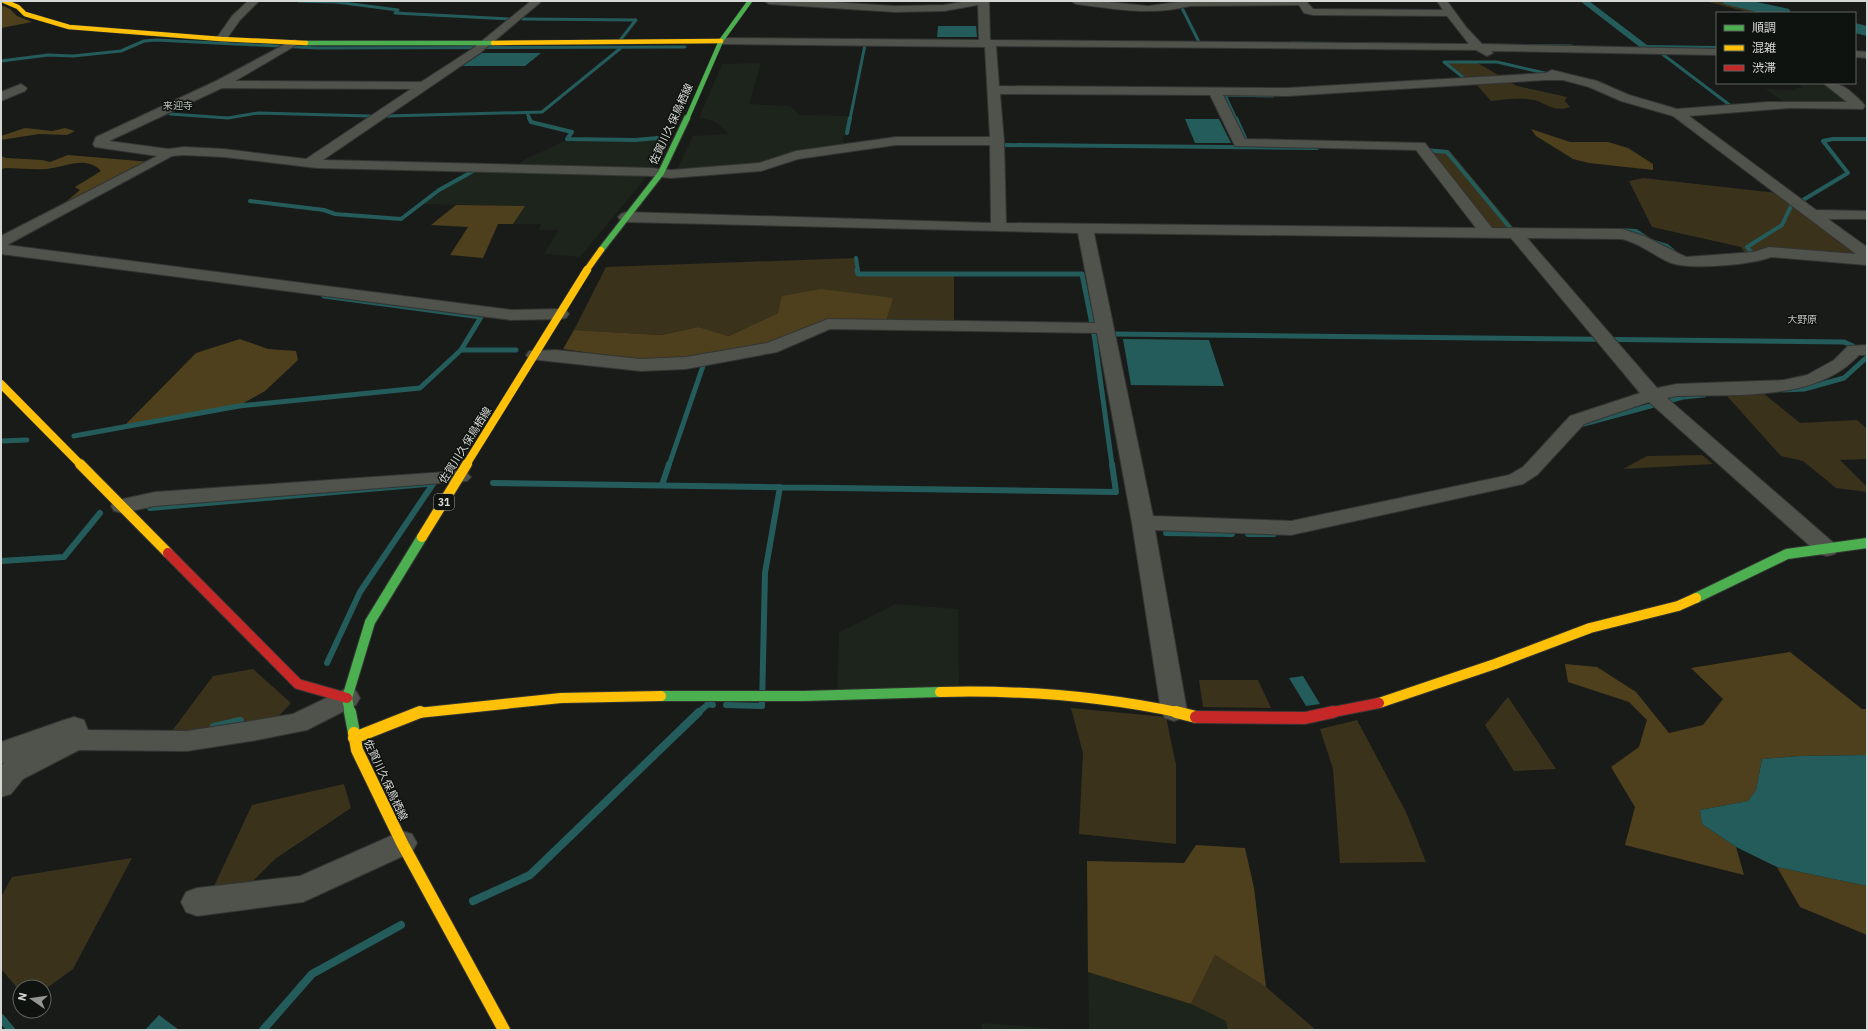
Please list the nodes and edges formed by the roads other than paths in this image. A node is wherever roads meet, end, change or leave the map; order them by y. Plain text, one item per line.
1 (4, 1) edge
2 (254, 1) edge
3 (537, 1) edge
4 (750, 1) edge
5 (769, 1) edge
6 (983, 1) edge
7 (1076, 1) edge
8 (1442, 1) edge
9 (1449, 13) junction
10 (221, 39) junction
11 (721, 41) junction
12 (986, 42) junction
13 (1477, 45) junction
14 (289, 46) junction
15 (481, 47) junction
16 (1716, 52) edge
17 (1856, 54) edge
18 (1867, 55) edge
19 (1494, 58) dead end
20 (1522, 66) dead end
21 (1565, 76) junction
22 (220, 84) junction
23 (1831, 84) edge
24 (423, 86) junction
25 (21, 88) dead end
26 (993, 90) junction
27 (1215, 92) junction
28 (1, 97) edge
29 (1677, 113) junction
30 (997, 141) junction
31 (168, 153) junction
32 (309, 163) junction
33 (661, 173) junction
34 (1812, 214) junction
35 (1867, 215) edge
36 (626, 217) junction
37 (999, 228) junction
38 (1085, 229) junction
39 (1488, 233) junction
40 (1515, 233) junction
41 (1, 242) edge
42 (1, 249) edge
43 (1867, 255) edge
44 (1867, 260) edge
45 (560, 314) junction
46 (1095, 328) junction
47 (1867, 350) edge
48 (535, 355) junction
49 (1, 384) edge
50 (1652, 395) junction
51 (460, 477) junction
52 (122, 506) junction
53 (1143, 524) junction
54 (1867, 543) edge
55 (1827, 549) junction
56 (347, 698) junction
57 (1174, 711) junction
58 (354, 738) junction
59 (75, 740) junction
60 (1, 753) edge
61 (1, 786) edge
62 (402, 843) junction
63 (197, 902) dead end
64 (504, 1030) edge

1 - 10 street
2 - 10 street
3 - 15 street
4 - 11 street, 佐賀川久保鳥栖線 / 31
5 - 6 street
6 - 12 street
7 - 9 street
8 - 9 street
9 - 13 street
10 - 14 street
11 - 12 street
11 - 15 street
11 - 33 street, 佐賀川久保鳥栖線 / 31
12 - 13 street
12 - 26 street
13 - 16 street
13 - 19 street
14 - 15 street
14 - 22 street
15 - 24 street
17 - 18 street
20 - 21 street
21 - 27 street
21 - 29 street
22 - 24 street
22 - 31 street
23 - 29 street
24 - 32 street
25 - 28 street
26 - 27 street
26 - 30 street
27 - 39 street
29 - 34 street
30 - 33 street
30 - 37 street
31 - 32 street
31 - 41 street
32 - 33 street
33 - 36 street, 佐賀川久保鳥栖線 / 31
34 - 35 street
34 - 43 street
36 - 37 street
36 - 45 street, 佐賀川久保鳥栖線 / 31
37 - 38 street
38 - 39 street
38 - 46 street
39 - 40 street
40 - 44 street
40 - 50 street
42 - 45 street
45 - 48 street, 佐賀川久保鳥栖線 / 31
46 - 48 street
46 - 53 street
47 - 50 street
48 - 51 street, 佐賀川久保鳥栖線 / 31
49 - 52 street
50 - 53 street
50 - 55 street
51 - 52 street
51 - 56 street, 佐賀川久保鳥栖線 / 31
52 - 56 street
53 - 57 street
54 - 55 street
55 - 57 street
56 - 58 street, 佐賀川久保鳥栖線 / 31
56 - 59 street
57 - 58 street
58 - 62 street, 佐賀川久保鳥栖線 / 31
59 - 60 street
59 - 61 street
62 - 63 street
62 - 64 street, 佐賀川久保鳥栖線 / 31

